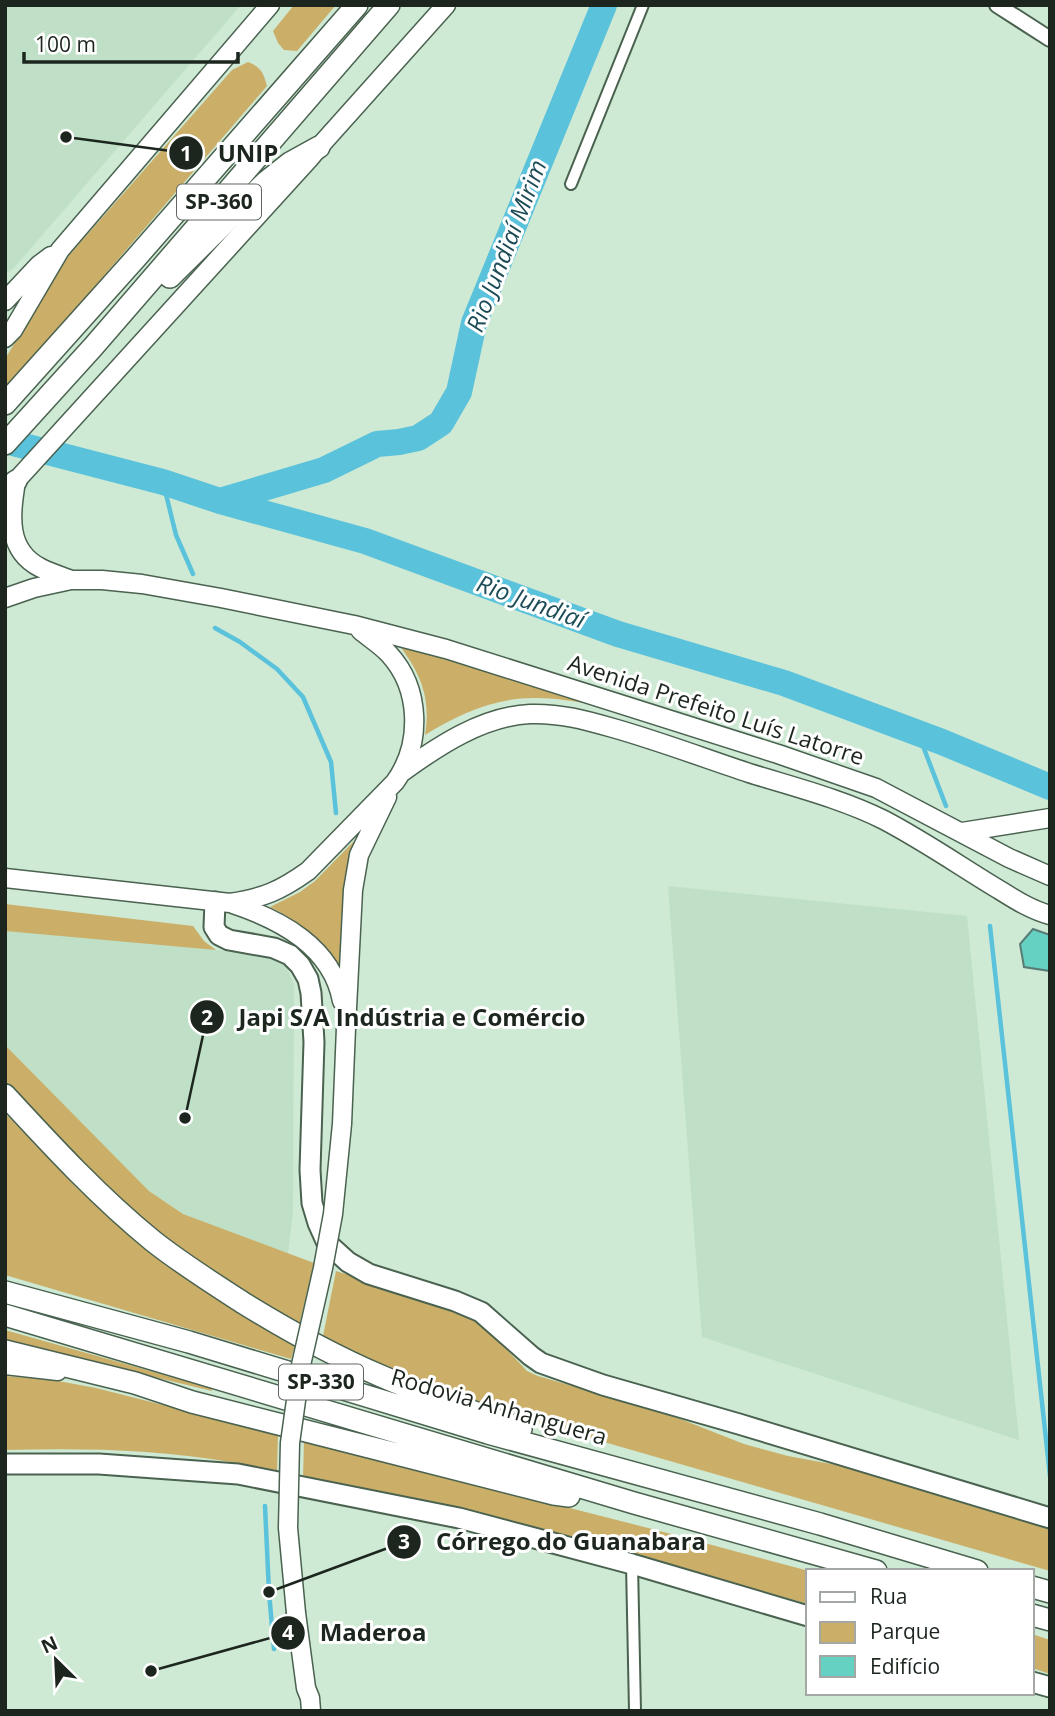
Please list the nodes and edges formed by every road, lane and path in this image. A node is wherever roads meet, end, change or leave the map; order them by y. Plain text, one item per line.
1 (270, 5) edge
2 (357, 5) edge
3 (389, 5) edge
4 (446, 5) edge
5 (643, 5) edge
6 (997, 5) edge
7 (1050, 39) edge
8 (319, 147) junction
9 (571, 184) dead end
10 (60, 250) junction
11 (5, 300) edge
12 (5, 338) edge
13 (93, 346) junction
14 (5, 404) edge
15 (5, 444) edge
16 (10, 486) edge
17 (71, 580) junction
18 (5, 598) edge
19 (354, 625) junction
20 (398, 777) junction
21 (1050, 818) edge
22 (962, 832) junction
23 (1050, 876) edge
24 (5, 878) edge
25 (223, 903) junction
26 (1050, 915) edge
27 (346, 1028) junction
28 (5, 1095) edge
29 (5, 1292) edge
30 (5, 1315) edge
31 (5, 1351) edge
32 (5, 1366) edge
33 (135, 1383) junction
34 (5, 1464) edge
35 (637, 1474) junction
36 (634, 1503) junction
37 (1050, 1518) edge
38 (632, 1563) junction
39 (869, 1569) edge
40 (971, 1569) edge
41 (806, 1615) edge
42 (306, 1688) junction
43 (301, 1711) edge
44 (311, 1711) edge
45 (635, 1711) edge

1 - 10 main road
2 - 14 highway, SP-360
3 - 13 highway, SP-360
4 - 8 main road
5 - 9 street
6 - 7 street
8 - 13 highway
8 - 16 main road
10 - 11 main road
10 - 12 main road
13 - 15 highway, SP-360
16 - 17 main road
17 - 18 main road
17 - 19 main road, Avenida Prefeito Luís Latorre
19 - 20 main road
19 - 22 main road, Avenida Prefeito Luís Latorre
20 - 25 main road, Avenida Prefeito Luís Latorre
20 - 26 main road, Avenida Prefeito Luís Latorre
20 - 27 main road
21 - 22 main road
22 - 23 main road, Avenida Prefeito Luís Latorre
24 - 25 main road
25 - 27 main road
25 - 37 highway
27 - 42 main road, bridge
28 - 35 highway
29 - 35 highway, Rodovia Anhanguera / SP-330
30 - 36 highway, SP-330
31 - 33 highway
32 - 33 main road
33 - 36 highway
34 - 38 highway
35 - 40 highway, Rodovia Anhanguera / SP-330
36 - 39 highway, SP-330
38 - 41 highway
38 - 45 street
42 - 43 main road
42 - 44 main road

